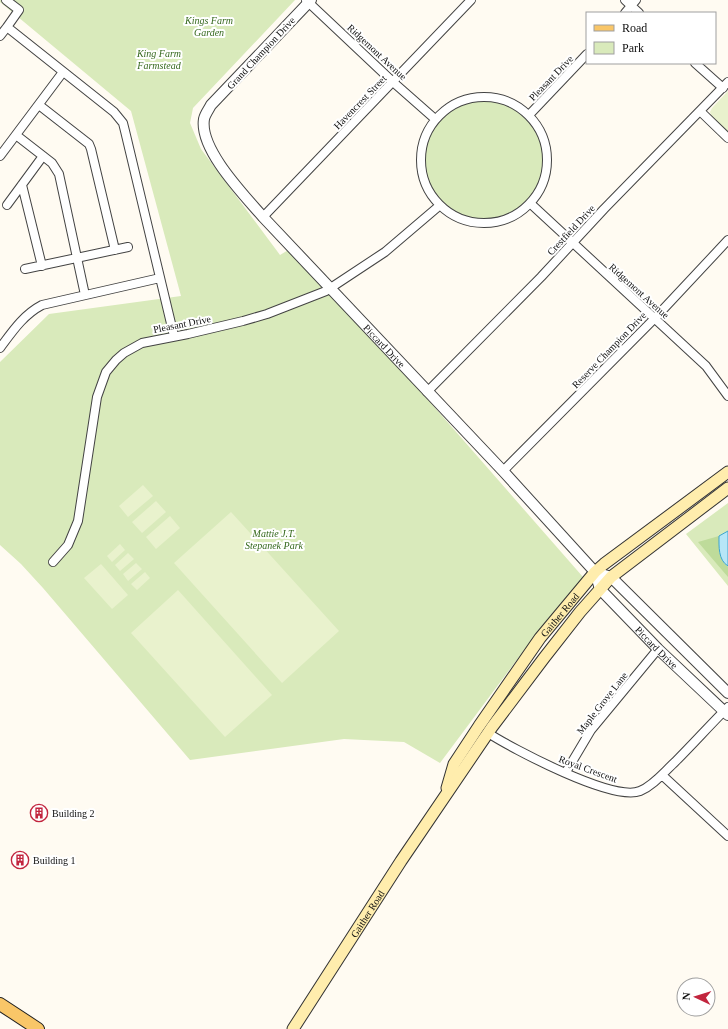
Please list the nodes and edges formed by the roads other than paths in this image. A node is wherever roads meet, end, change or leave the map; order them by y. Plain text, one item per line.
1 (6, 0) edge
2 (471, 0) edge
3 (308, 1) edge
4 (631, 2) edge
5 (626, 12) edge
6 (638, 12) edge
7 (7, 27) junction
8 (0, 36) edge
9 (586, 55) edge
10 (695, 64) edge
11 (64, 72) junction
12 (393, 82) junction
13 (725, 85) edge
14 (38, 105) junction
15 (211, 105) joint
16 (700, 111) junction
17 (529, 115) junction
18 (435, 119) junction
19 (16, 135) junction
20 (728, 138) edge
21 (0, 156) edge
22 (43, 156) junction
23 (22, 185) junction
24 (531, 204) junction
25 (7, 205) dead end
26 (439, 206) junction
27 (263, 217) junction
28 (728, 240) edge
29 (572, 242) junction
30 (128, 247) dead end
31 (115, 250) junction
32 (77, 258) junction
33 (42, 266) junction
34 (25, 269) dead end
35 (160, 278) junction
36 (330, 288) junction
37 (85, 295) junction
38 (655, 318) junction
39 (174, 336) junction
40 (0, 348) edge
41 (427, 392) junction
42 (728, 396) edge
43 (503, 471) junction
44 (728, 472) edge
45 (728, 488) edge
46 (54, 562) dead end
47 (595, 572) junction
48 (611, 577) junction
49 (600, 589) junction
50 (658, 649) junction
51 (728, 693) edge
52 (727, 711) edge
53 (488, 733) junction
54 (566, 772) junction
55 (662, 775) junction
56 (443, 801) junction
57 (728, 836) edge
58 (0, 1004) edge
59 (38, 1029) edge
60 (293, 1029) edge

1 - 7 street
2 - 12 street, Havencrest Street
3 - 12 street, Ridgemont Avenue
3 - 15 street, Grand Champion Drive
4 - 5 street
4 - 6 street
7 - 8 street
7 - 11 street
9 - 17 street, Pleasant Drive
10 - 13 street
11 - 14 street
11 - 35 street
12 - 18 street, Ridgemont Avenue
12 - 27 street, Havencrest Street
13 - 16 street, Crestfield Drive
14 - 19 street
14 - 31 street
15 - 27 street, Piccard Drive
16 - 20 street
16 - 29 street, Crestfield Drive
17 - 18 street
17 - 24 street
18 - 26 street
19 - 21 street
19 - 22 street
22 - 23 street
22 - 32 street
23 - 25 street
23 - 33 street
24 - 26 street
24 - 29 street, Ridgemont Avenue
26 - 36 street, Pleasant Drive
27 - 36 street, Piccard Drive
28 - 38 street, Reserve Champion Drive
29 - 38 street, Ridgemont Avenue
29 - 41 street, Crestfield Drive
30 - 31 street
31 - 32 street
32 - 33 street
32 - 37 street
33 - 34 street
35 - 37 street
35 - 39 street
36 - 39 street, Pleasant Drive
36 - 41 street, Piccard Drive
37 - 40 street
38 - 42 street, Ridgemont Avenue
38 - 43 street, Reserve Champion Drive
39 - 46 street, Pleasant Drive
41 - 43 street, Piccard Drive
43 - 47 street, Piccard Drive
44 - 47 main road, Gaither Road
45 - 48 main road, Gaither Road
47 - 48 street, Piccard Drive
47 - 49 street, Piccard Drive
47 - 56 main road, Gaither Road
48 - 49 main road, Gaither Road
48 - 51 street, Piccard Drive
49 - 50 street, Piccard Drive
49 - 53 main road, Gaither Road
50 - 52 street, Piccard Drive
50 - 54 street, Maple Grove Lane
52 - 55 street, Royal Crescent
53 - 54 street, Royal Crescent
53 - 56 main road, Gaither Road
54 - 55 street, Royal Crescent
55 - 57 street
56 - 60 main road, Gaither Road
58 - 59 main road

